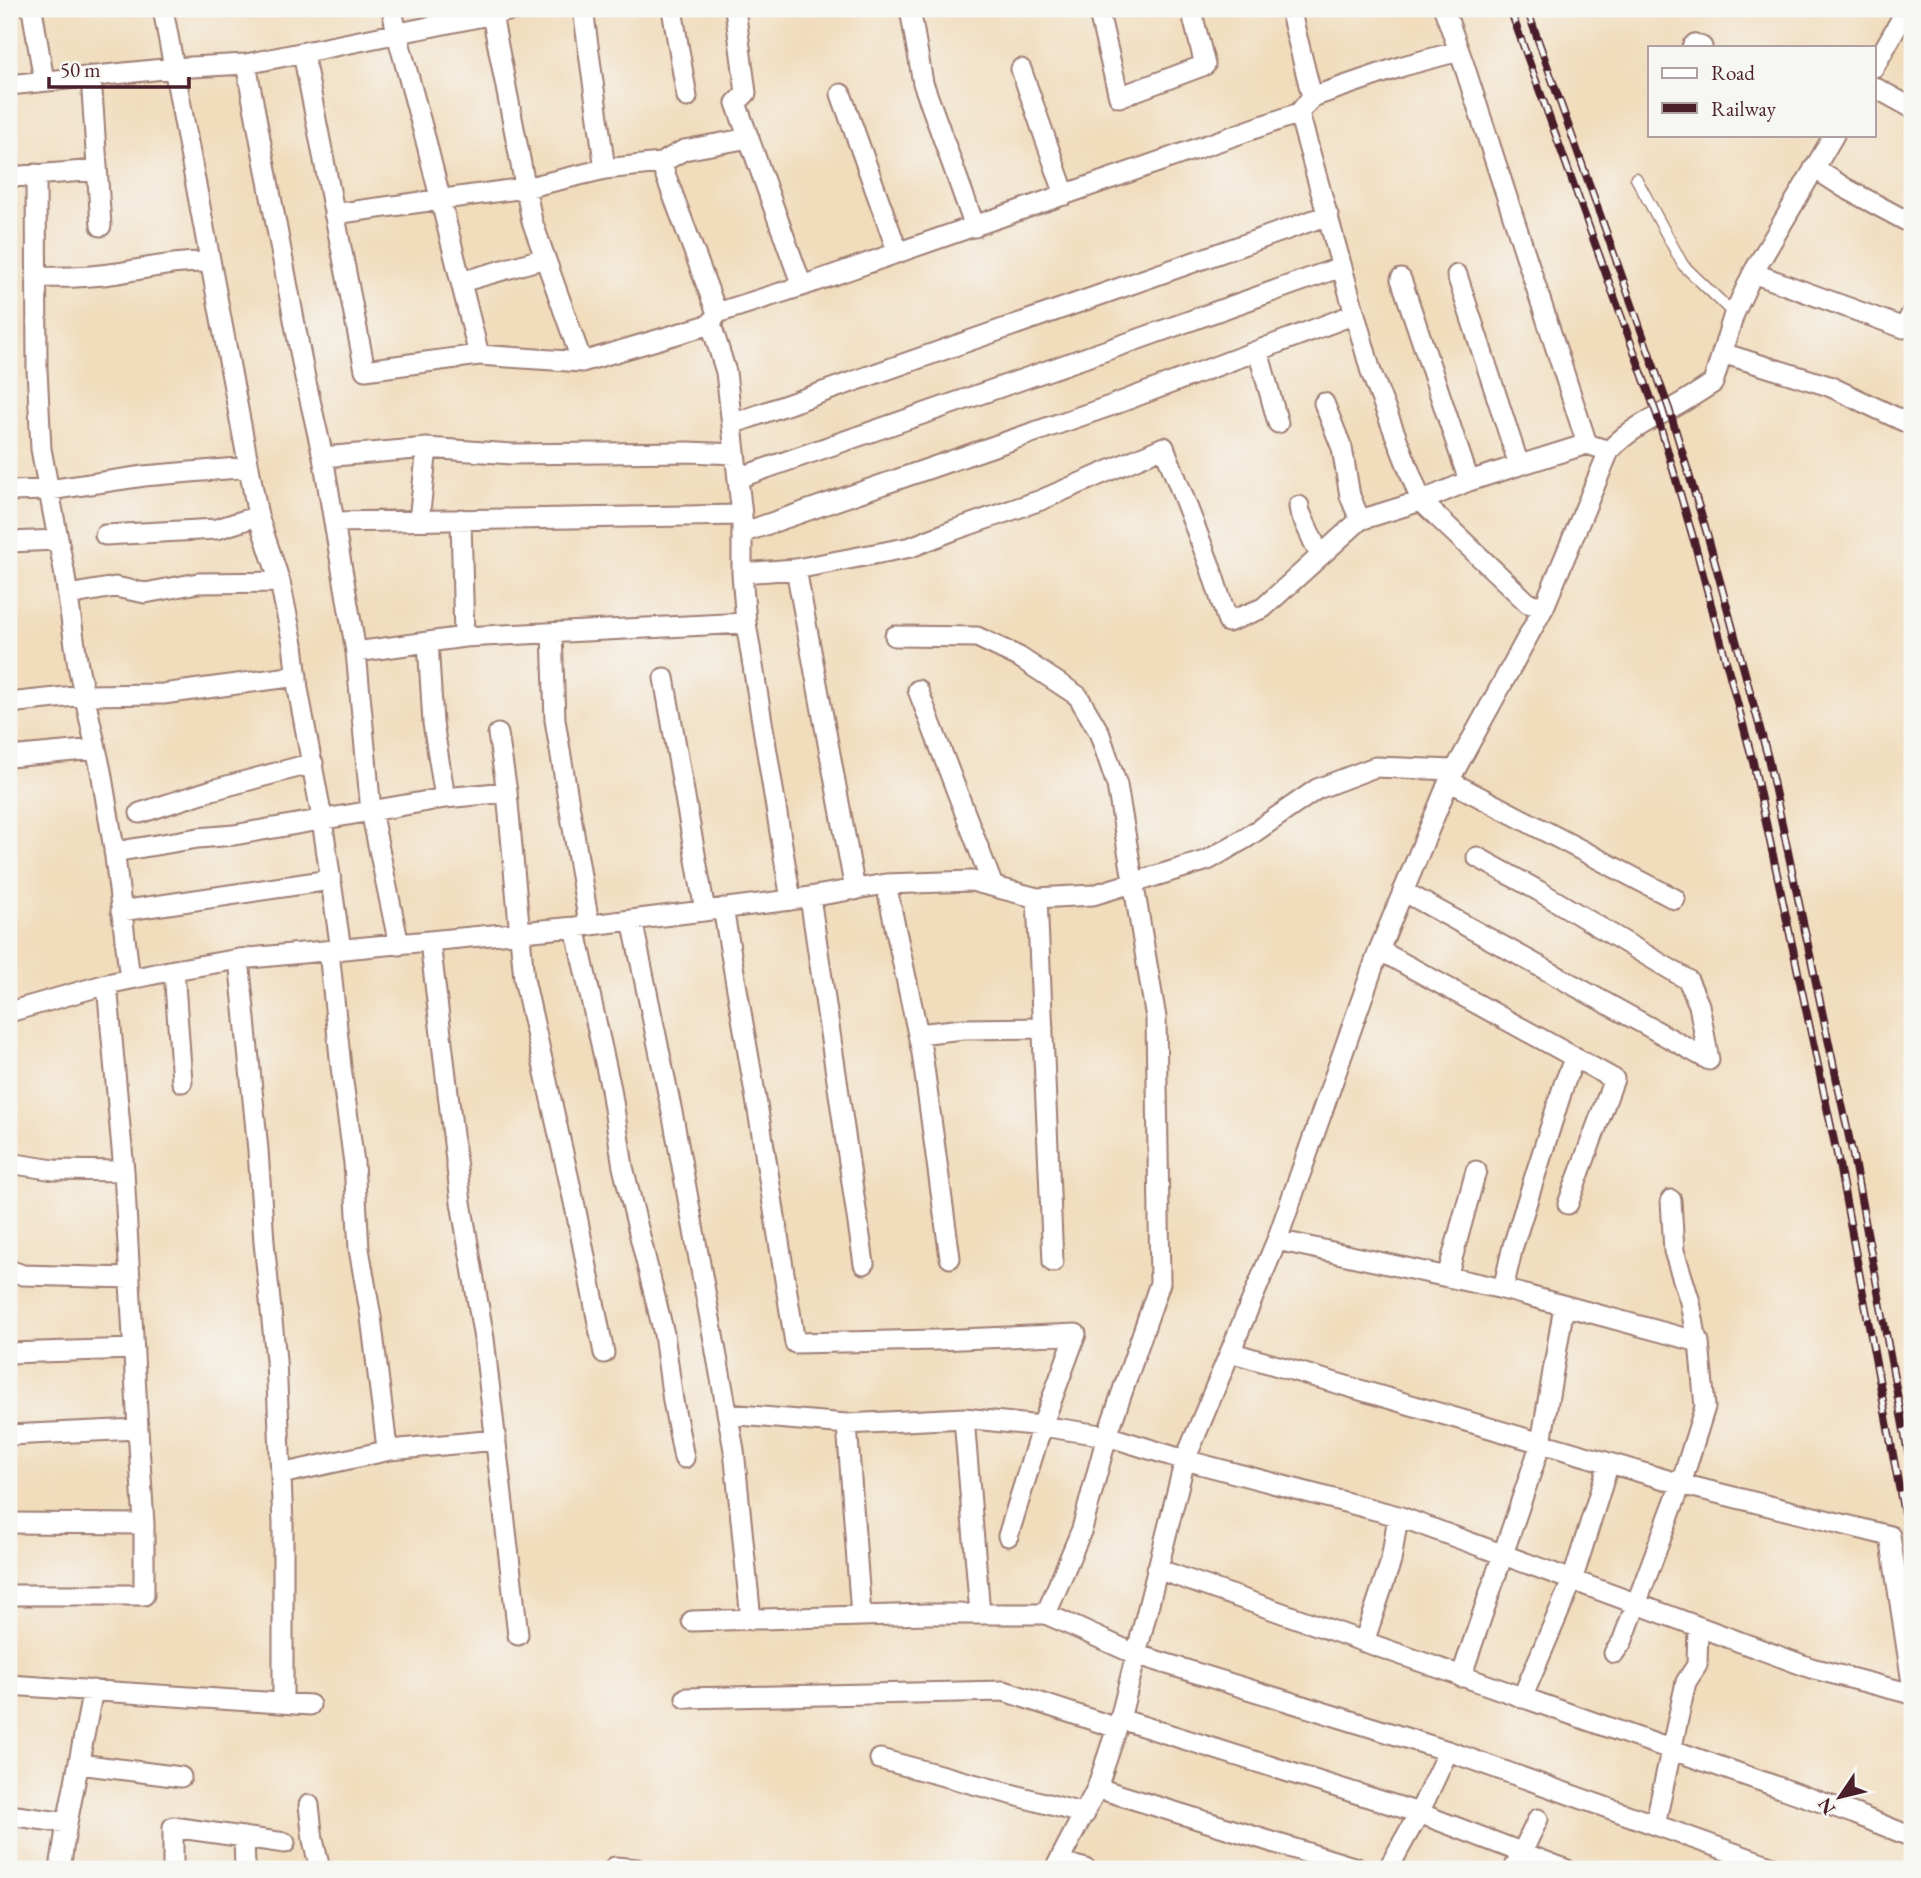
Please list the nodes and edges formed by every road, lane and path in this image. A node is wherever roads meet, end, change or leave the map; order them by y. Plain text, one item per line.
1 (32, 9) edge
2 (163, 9) edge
3 (392, 9) edge
4 (518, 9) edge
5 (583, 9) edge
6 (672, 9) edge
7 (735, 9) edge
8 (910, 9) edge
9 (1098, 9) edge
10 (1191, 9) edge
11 (1290, 9) edge
12 (1444, 9) edge
13 (1907, 9) edge
14 (490, 13) edge
15 (397, 34) junction
16 (1459, 51) junction
17 (303, 53) junction
18 (1876, 63) edge
19 (246, 64) junction
20 (173, 68) junction
21 (1021, 69) dead end
22 (91, 76) junction
23 (44, 81) junction
24 (9, 85) edge
25 (1876, 88) edge
26 (841, 93) dead end
27 (687, 97) dead end
28 (1312, 97) junction
29 (1912, 108) edge
30 (1299, 113) junction
31 (1833, 136) edge
32 (749, 138) junction
33 (661, 163) junction
34 (605, 169) junction
35 (1814, 169) junction
36 (97, 170) junction
37 (36, 174) junction
38 (9, 177) edge
39 (1636, 178) dead end
40 (525, 188) junction
41 (1065, 195) junction
42 (441, 200) junction
43 (334, 214) junction
44 (1328, 215) junction
45 (1912, 224) edge
46 (101, 226) dead end
47 (975, 227) junction
48 (898, 253) junction
49 (545, 258) junction
50 (210, 262) junction
51 (1341, 267) junction
52 (1753, 273) junction
53 (1457, 275) dead end
54 (36, 277) junction
55 (1401, 279) dead end
56 (461, 282) junction
57 (802, 286) junction
58 (1912, 313) edge
59 (1355, 314) junction
60 (1734, 314) junction
61 (714, 318) junction
62 (1258, 351) junction
63 (1722, 353) junction
64 (479, 355) junction
65 (582, 362) junction
66 (1324, 403) dead end
67 (1278, 423) dead end
68 (732, 424) junction
69 (1912, 425) edge
70 (1587, 444) junction
71 (427, 448) junction
72 (1609, 451) junction
73 (735, 454) junction
74 (323, 457) junction
75 (1519, 465) junction
76 (248, 467) junction
77 (738, 478) junction
78 (1469, 481) junction
79 (50, 490) junction
80 (9, 491) edge
81 (1421, 500) junction
82 (1299, 506) dead end
83 (258, 516) junction
84 (461, 519) junction
85 (419, 520) junction
86 (1360, 520) junction
87 (334, 522) junction
88 (742, 524) junction
89 (105, 535) dead end
90 (58, 540) junction
91 (9, 542) edge
92 (1320, 556) junction
93 (796, 569) junction
94 (742, 573) junction
95 (280, 583) junction
96 (68, 595) junction
97 (1544, 607) junction
98 (746, 623) junction
99 (552, 633) junction
100 (895, 636) dead end
101 (464, 637) junction
102 (428, 642) junction
103 (356, 652) junction
104 (297, 676) junction
105 (664, 678) dead end
106 (918, 690) dead end
107 (85, 695) junction
108 (9, 703) edge
109 (498, 734) dead end
110 (96, 749) junction
111 (9, 757) edge
112 (313, 763) junction
113 (1452, 776) junction
114 (507, 792) junction
115 (445, 798) junction
116 (372, 811) junction
117 (140, 813) dead end
118 (322, 820) junction
119 (114, 852) junction
120 (1477, 857) dead end
121 (330, 880) junction
122 (1133, 882) junction
123 (886, 884) junction
124 (993, 886) junction
125 (855, 890) junction
126 (1403, 891) junction
127 (1037, 898) junction
128 (801, 899) junction
129 (1675, 899) dead end
130 (714, 909) junction
131 (121, 911) junction
132 (632, 920) junction
133 (582, 925) junction
134 (521, 933) junction
135 (430, 942) junction
136 (399, 945) junction
137 (1379, 950) junction
138 (335, 951) junction
139 (239, 959) junction
140 (174, 970) junction
141 (130, 979) junction
142 (107, 984) junction
143 (10, 1015) edge
144 (1043, 1028) junction
145 (918, 1034) junction
146 (1575, 1057) junction
147 (182, 1082) dead end
148 (9, 1163) edge
149 (124, 1171) junction
150 (1476, 1171) dead end
151 (1671, 1200) dead end
152 (1568, 1204) dead end
153 (1278, 1240) junction
154 (950, 1258) dead end
155 (1053, 1262) dead end
156 (863, 1264) dead end
157 (9, 1270) edge
158 (1447, 1277) junction
159 (130, 1278) junction
160 (1503, 1289) junction
161 (1564, 1306) junction
162 (1697, 1342) junction
163 (134, 1349) junction
164 (1230, 1352) junction
165 (9, 1353) edge
166 (604, 1353) dead end
167 (728, 1414) junction
168 (964, 1418) junction
169 (847, 1423) junction
170 (1042, 1426) junction
171 (138, 1429) junction
172 (9, 1435) edge
173 (1107, 1436) junction
174 (496, 1440) junction
175 (1541, 1443) junction
176 (390, 1450) junction
177 (684, 1458) dead end
178 (1185, 1460) junction
179 (1609, 1463) junction
180 (281, 1474) junction
181 (1681, 1484) junction
182 (1398, 1517) junction
183 (9, 1523) edge
184 (144, 1524) junction
185 (1008, 1536) dead end
186 (1503, 1555) junction
187 (1157, 1569) junction
188 (1572, 1581) junction
189 (9, 1594) edge
190 (1636, 1604) junction
191 (980, 1614) junction
192 (1046, 1615) junction
193 (861, 1616) junction
194 (751, 1619) junction
195 (692, 1621) dead end
196 (1698, 1627) junction
197 (517, 1635) dead end
198 (1364, 1642) junction
199 (1614, 1653) dead end
200 (1135, 1654) junction
201 (1461, 1677) junction
202 (1912, 1683) edge
203 (9, 1685) edge
204 (93, 1690) junction
205 (1912, 1694) edge
206 (686, 1698) dead end
207 (1522, 1698) junction
208 (283, 1703) junction
209 (310, 1705) dead end
210 (1119, 1723) junction
211 (1448, 1751) junction
212 (1671, 1751) junction
213 (880, 1759) dead end
214 (79, 1764) junction
215 (181, 1777) dead end
216 (1097, 1788) junction
217 (309, 1805) dead end
218 (1419, 1813) junction
219 (1085, 1814) junction
220 (9, 1815) edge
221 (1538, 1819) dead end
222 (67, 1823) junction
223 (1655, 1825) junction
224 (244, 1837) junction
225 (1912, 1837) edge
226 (285, 1843) dead end
227 (1518, 1861) edge
228 (1057, 1866) edge
229 (60, 1869) edge
230 (173, 1869) edge
231 (244, 1869) edge
232 (320, 1869) edge
233 (615, 1869) edge
234 (637, 1869) edge
235 (1086, 1869) edge
236 (1360, 1869) edge
237 (1388, 1869) edge
238 (1565, 1869) edge
239 (1779, 1869) edge

1 - 23 street
2 - 20 street
3 - 15 street
4 - 14 street
5 - 34 street
6 - 27 street
7 - 32 street
8 - 47 street
9 - 10 street
11 - 28 street
12 - 16 street
13 - 18 street
14 - 15 street
14 - 40 street
15 - 17 street
15 - 42 street
16 - 28 street
16 - 70 street
17 - 19 street
17 - 43 street
19 - 20 street
19 - 74 street
20 - 22 street
20 - 50 street
21 - 41 street
22 - 23 street
22 - 36 street
23 - 24 street
25 - 29 street
26 - 48 street
28 - 30 street
30 - 41 street
30 - 44 street
31 - 35 street
32 - 33 street
32 - 57 street
33 - 34 street
33 - 61 street
34 - 40 street
35 - 45 street
35 - 52 street
36 - 37 street
36 - 46 street
37 - 38 street
37 - 54 street
39 - 60 lane
40 - 42 street
40 - 49 street
41 - 47 street
42 - 43 street
42 - 56 street
43 - 64 street
44 - 51 street
44 - 68 street
47 - 48 street
48 - 57 street
49 - 56 street
49 - 65 street
50 - 54 street
50 - 76 street
51 - 59 street
51 - 77 street
52 - 58 street
52 - 60 street
53 - 75 street
54 - 79 street
55 - 78 street
56 - 64 street
57 - 61 street
59 - 62 street
59 - 81 street
60 - 63 street
61 - 65 street
61 - 68 street
62 - 67 street
62 - 88 street
63 - 69 street
63 - 72 street
64 - 65 street
66 - 86 street
68 - 73 street
70 - 72 street
70 - 75 street
71 - 73 street
71 - 74 street
71 - 85 street
72 - 97 street
73 - 77 street
74 - 87 street
75 - 78 street
76 - 79 street
76 - 83 street
77 - 88 street
78 - 81 street
79 - 80 street
79 - 90 street
81 - 86 street
81 - 97 street
82 - 92 street
83 - 89 street
83 - 95 street
84 - 85 street
84 - 88 street
84 - 101 street
85 - 87 street
86 - 92 street
87 - 103 street
88 - 94 street
90 - 91 street
90 - 96 street
92 - 93 street
93 - 94 street
93 - 125 street
94 - 98 street
95 - 96 street
95 - 104 street
96 - 107 street
97 - 113 street
98 - 99 street
98 - 128 street
99 - 101 street
99 - 133 street
100 - 122 street
101 - 102 street
102 - 103 street
102 - 115 street
103 - 116 street
104 - 107 street
104 - 112 street
105 - 130 street
106 - 124 street
107 - 108 street
107 - 110 street
109 - 114 street
110 - 111 street
110 - 119 street
112 - 117 street
112 - 118 street
113 - 122 street
113 - 126 street
113 - 129 street
114 - 115 street
114 - 134 street
115 - 116 street
116 - 118 street
116 - 136 street
118 - 119 street
118 - 121 street
119 - 131 street
120 - 126 street
121 - 131 street
121 - 138 street
122 - 127 street
122 - 173 street
123 - 124 street
123 - 125 street
123 - 145 street
124 - 127 street
125 - 128 street
126 - 137 street
127 - 144 street
128 - 130 street
128 - 156 street
130 - 132 street
130 - 170 street
131 - 141 street
132 - 133 street
132 - 167 street
133 - 134 street
133 - 177 street
134 - 135 street
134 - 166 street
135 - 136 street
135 - 174 street
136 - 138 street
137 - 146 street
137 - 153 street
138 - 139 street
138 - 176 street
139 - 140 street
139 - 180 street
140 - 141 street
140 - 147 street
141 - 142 street
142 - 143 street
142 - 149 street
144 - 145 street
144 - 155 street
145 - 154 street
146 - 152 street
146 - 160 street
148 - 149 street
149 - 159 street
150 - 158 street
151 - 162 street
153 - 158 street
153 - 164 street
157 - 159 street
158 - 160 street
159 - 163 street
160 - 161 street
161 - 162 street
161 - 175 street
162 - 181 street
163 - 165 street
163 - 171 street
164 - 175 street
164 - 178 street
167 - 169 street
167 - 194 street
168 - 169 street
168 - 170 street
168 - 191 street
169 - 193 street
170 - 173 street
170 - 185 street
171 - 172 street
171 - 184 street
173 - 178 street
173 - 192 street
174 - 176 street
174 - 197 street
175 - 179 street
175 - 186 street
176 - 180 street
178 - 182 street
178 - 187 street
179 - 181 street
179 - 188 street
180 - 208 street
181 - 190 street
181 - 202 street
182 - 186 street
182 - 198 street
183 - 184 street
184 - 189 street
186 - 188 street
186 - 201 street
187 - 198 street
187 - 200 street
188 - 190 street
188 - 207 street
190 - 196 street
190 - 199 street
191 - 192 street
191 - 193 street
192 - 200 street
193 - 194 street
194 - 195 street
196 - 205 street
196 - 212 street
198 - 201 street
200 - 210 street
200 - 211 street
201 - 207 street
203 - 204 street
204 - 208 street
204 - 214 street
206 - 210 street
207 - 212 street
208 - 209 street
210 - 216 street
210 - 218 street
211 - 218 street
211 - 223 street
212 - 223 street
212 - 225 street
213 - 219 street
214 - 215 street
214 - 222 street
216 - 219 street
216 - 236 street
217 - 232 street
218 - 227 street
218 - 237 street
219 - 228 street
220 - 222 street
221 - 227 street
222 - 229 street
223 - 239 street
224 - 226 street
224 - 230 street
224 - 231 street
227 - 238 street
228 - 235 street
233 - 234 street

